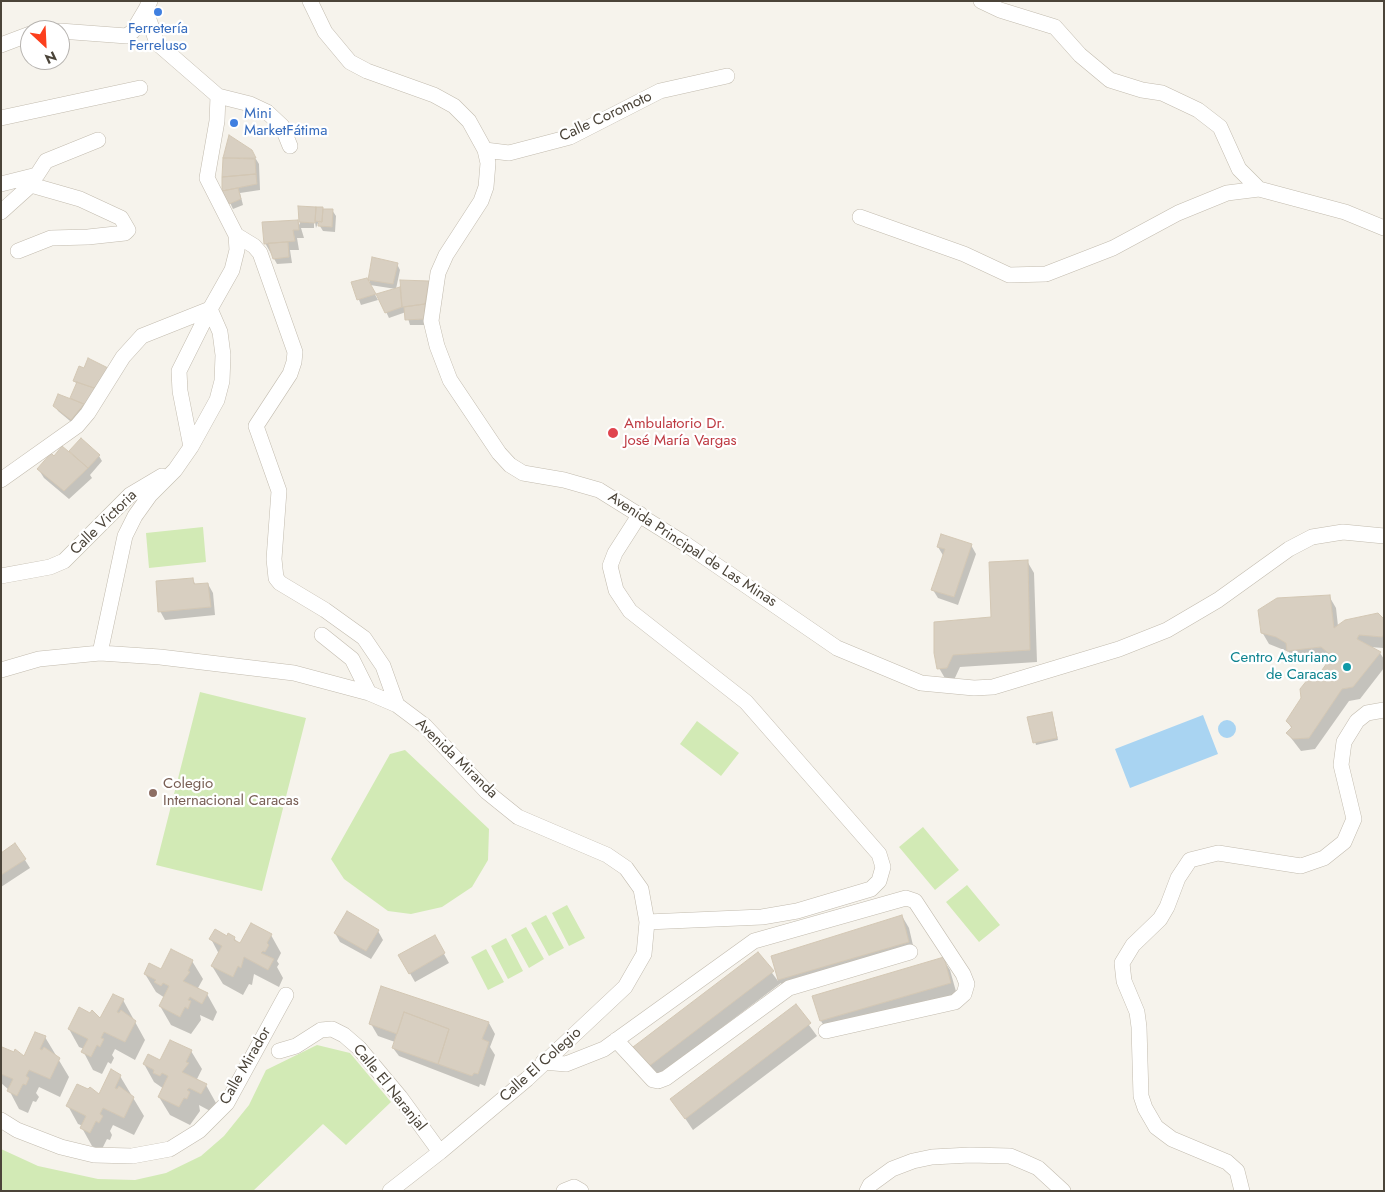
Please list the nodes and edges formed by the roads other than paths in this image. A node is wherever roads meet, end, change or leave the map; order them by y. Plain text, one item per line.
1 (310, 1) edge
2 (981, 1) edge
3 (148, 5) edge
4 (70, 32) edge
5 (20, 38) edge
6 (1, 45) edge
7 (727, 76) dead end
8 (140, 88) dead end
9 (218, 96) junction
10 (1, 118) edge
11 (98, 140) dead end
12 (290, 146) dead end
13 (485, 150) junction
14 (34, 180) junction
15 (1, 184) edge
16 (1259, 189) junction
17 (1, 212) edge
18 (860, 217) dead end
19 (1384, 228) edge
20 (236, 235) junction
21 (18, 251) dead end
22 (210, 309) junction
23 (191, 447) junction
24 (175, 470) junction
25 (1, 480) edge
26 (640, 514) junction
27 (1384, 536) edge
28 (1, 576) edge
29 (322, 635) dead end
30 (100, 653) junction
31 (1, 670) edge
32 (369, 693) junction
33 (396, 705) junction
34 (1384, 710) edge
35 (647, 922) junction
36 (910, 952) dead end
37 (286, 995) dead end
38 (826, 1031) dead end
39 (616, 1040) junction
40 (279, 1051) dead end
41 (543, 1062) junction
42 (1, 1120) edge
43 (440, 1152) junction
44 (395, 1189) edge
45 (564, 1191) edge
46 (581, 1191) edge
47 (867, 1191) edge
48 (1063, 1191) edge
49 (1242, 1191) edge

1 - 13 street, Avenida Principal de Las Minas
2 - 16 street
3 - 4 street
3 - 9 street
5 - 6 street
7 - 13 street, Calle Coromoto
8 - 10 street
9 - 12 street
9 - 20 street
11 - 14 street
13 - 26 street, Avenida Principal de Las Minas
14 - 15 street
14 - 17 street
14 - 21 street
16 - 18 street
16 - 19 street
20 - 22 street
20 - 33 street
22 - 23 street
22 - 23 street
22 - 25 street
23 - 24 street
24 - 28 street, Calle Victoria
24 - 30 street
26 - 27 street, Avenida Principal de Las Minas
26 - 35 street
29 - 32 street
30 - 31 street
30 - 32 street, Avenida Miranda
32 - 33 street, Avenida Miranda
33 - 35 street, Avenida Miranda
34 - 49 street
35 - 41 street, Calle El Colegio
36 - 39 street
37 - 42 street, Calle Mirador
38 - 39 street
39 - 41 street
40 - 43 street, Calle El Naranjal
41 - 43 street, Calle El Colegio
43 - 44 street, Calle El Colegio
45 - 46 street
47 - 48 street

